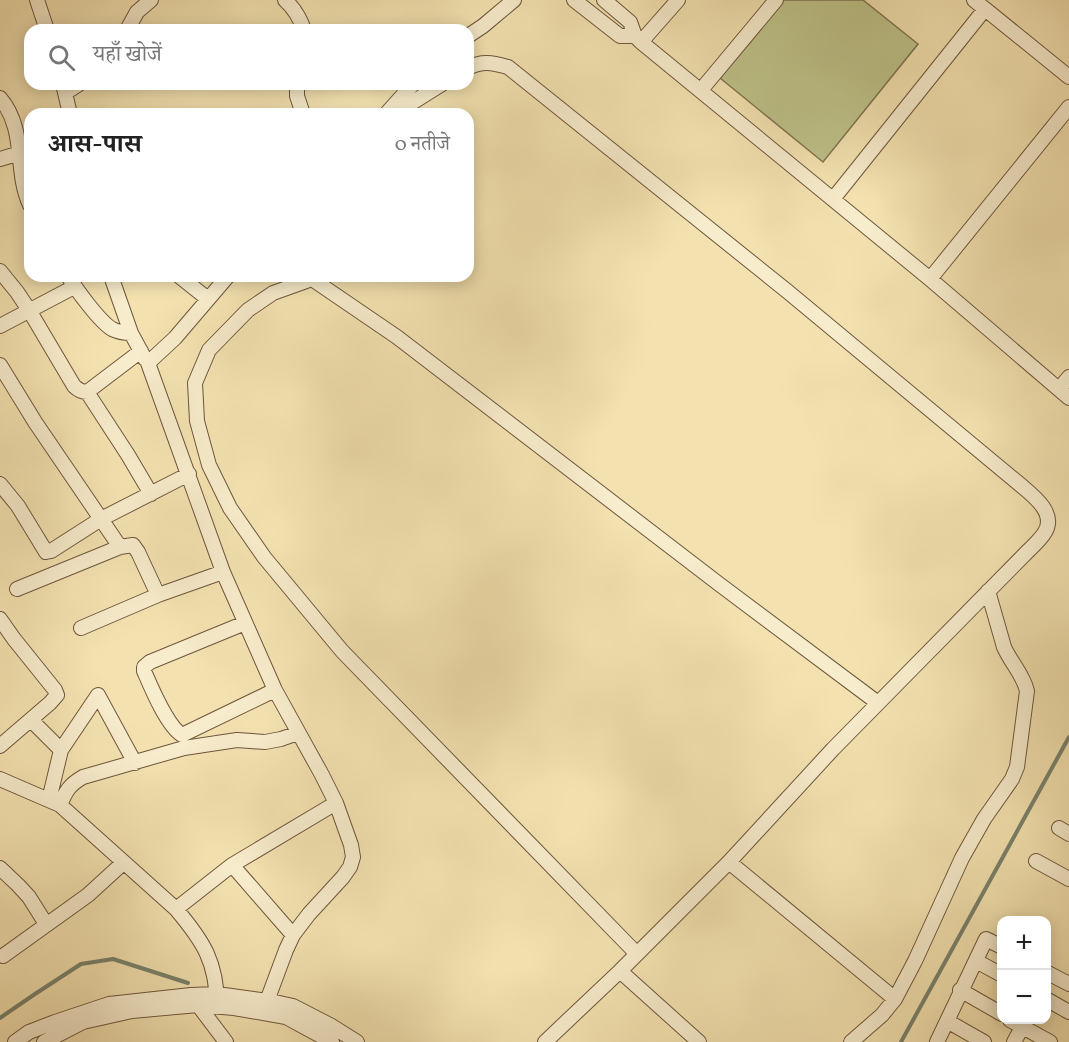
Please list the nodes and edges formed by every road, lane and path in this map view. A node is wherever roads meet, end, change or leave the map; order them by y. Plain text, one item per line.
1 (36, 0) edge
2 (151, 0) edge
3 (285, 0) edge
4 (514, 0) edge
5 (574, 0) edge
6 (604, 0) edge
7 (678, 0) edge
8 (776, 0) edge
9 (974, 0) edge
10 (985, 9) junction
11 (45, 24) edge
12 (130, 24) edge
13 (302, 24) edge
14 (474, 32) edge
15 (638, 39) junction
16 (474, 66) edge
17 (1069, 77) edge
18 (64, 90) edge
19 (297, 90) edge
20 (408, 90) edge
21 (432, 90) edge
22 (701, 90) junction
23 (0, 98) edge
24 (1069, 107) edge
25 (69, 108) edge
26 (301, 108) edge
27 (391, 108) edge
28 (404, 108) edge
29 (20, 153) junction
30 (0, 159) edge
31 (24, 183) edge
32 (833, 199) junction
33 (0, 271) edge
34 (930, 279) junction
35 (70, 282) edge
36 (72, 282) edge
37 (113, 282) edge
38 (186, 282) edge
39 (223, 282) edge
40 (303, 282) edge
41 (320, 282) edge
42 (208, 299) junction
43 (28, 310) junction
44 (0, 326) edge
45 (131, 333) junction
46 (144, 357) junction
47 (0, 365) edge
48 (1069, 377) edge
49 (87, 392) junction
50 (1064, 394) edge
51 (189, 474) junction
52 (0, 484) edge
53 (151, 494) junction
54 (101, 519) junction
55 (120, 547) junction
56 (223, 572) junction
57 (17, 589) dead end
58 (988, 591) junction
59 (158, 595) junction
60 (0, 618) edge
61 (245, 623) junction
62 (81, 628) dead end
63 (275, 690) junction
64 (878, 703) junction
65 (32, 720) junction
66 (298, 733) junction
67 (0, 746) edge
68 (61, 750) junction
69 (135, 763) junction
70 (0, 779) edge
71 (54, 803) junction
72 (336, 803) junction
73 (1035, 861) dead end
74 (729, 862) junction
75 (123, 863) junction
76 (232, 865) junction
77 (0, 868) edge
78 (1069, 879) edge
79 (176, 909) junction
80 (46, 924) junction
81 (293, 935) junction
82 (997, 944) edge
83 (637, 954) junction
84 (3, 956) dead end
85 (976, 961) junction
86 (620, 971) junction
87 (997, 972) edge
88 (1051, 977) edge
89 (1069, 984) edge
90 (960, 990) junction
91 (895, 999) junction
92 (217, 1000) junction
93 (267, 1001) junction
94 (1051, 1001) edge
95 (198, 1005) junction
96 (997, 1011) edge
97 (1069, 1012) edge
98 (947, 1021) junction
99 (1019, 1024) edge
100 (1023, 1024) edge
101 (546, 1041) edge
102 (15, 1042) edge
103 (44, 1042) edge
104 (226, 1042) edge
105 (332, 1042) edge
106 (357, 1042) edge
107 (699, 1042) edge
108 (851, 1042) edge
109 (937, 1042) edge
110 (984, 1042) edge
111 (1014, 1042) edge
112 (1050, 1042) edge

1 - 11 street
2 - 12 street
3 - 13 street
4 - 14 street
5 - 15 street
6 - 15 street
7 - 15 street
8 - 22 street
9 - 10 street
10 - 17 street
10 - 32 street
15 - 22 street
16 - 58 street
18 - 25 street
19 - 26 street
20 - 27 street
21 - 28 street
22 - 32 street
23 - 29 street
24 - 34 street
29 - 30 street
29 - 31 street
32 - 34 street
33 - 43 street
34 - 50 street
35 - 43 street
36 - 45 street
37 - 45 street
38 - 42 street
39 - 42 street
40 - 83 street
41 - 64 street
42 - 46 street
43 - 44 street
43 - 49 street
45 - 46 street
46 - 49 street
46 - 51 street
47 - 54 street
48 - 50 street
49 - 53 street
51 - 53 street
51 - 56 street
52 - 54 street
53 - 54 street
54 - 55 street
55 - 57 street
55 - 59 street
56 - 59 street
56 - 61 street
58 - 64 street
58 - 91 street
59 - 62 street
60 - 65 street
61 - 63 street
61 - 63 street
63 - 66 street
64 - 74 street
65 - 67 street
65 - 68 street
66 - 69 street
66 - 72 street
68 - 69 street
68 - 71 street
69 - 71 street
70 - 71 street
71 - 75 street
72 - 76 street
72 - 81 street
73 - 78 street
74 - 83 street
74 - 91 street
75 - 79 street
75 - 80 street
76 - 79 street
76 - 81 street
77 - 80 street
79 - 92 street
80 - 84 street
81 - 93 street
82 - 85 street
83 - 86 street
85 - 87 street
85 - 90 street
86 - 101 street
86 - 107 street
88 - 89 street
90 - 96 street
90 - 98 street
91 - 108 street
92 - 93 street
92 - 95 street
92 - 102 street
92 - 105 street
93 - 106 street
94 - 97 street
95 - 103 street
95 - 104 street
98 - 109 street
98 - 110 street
99 - 111 street
100 - 112 street

